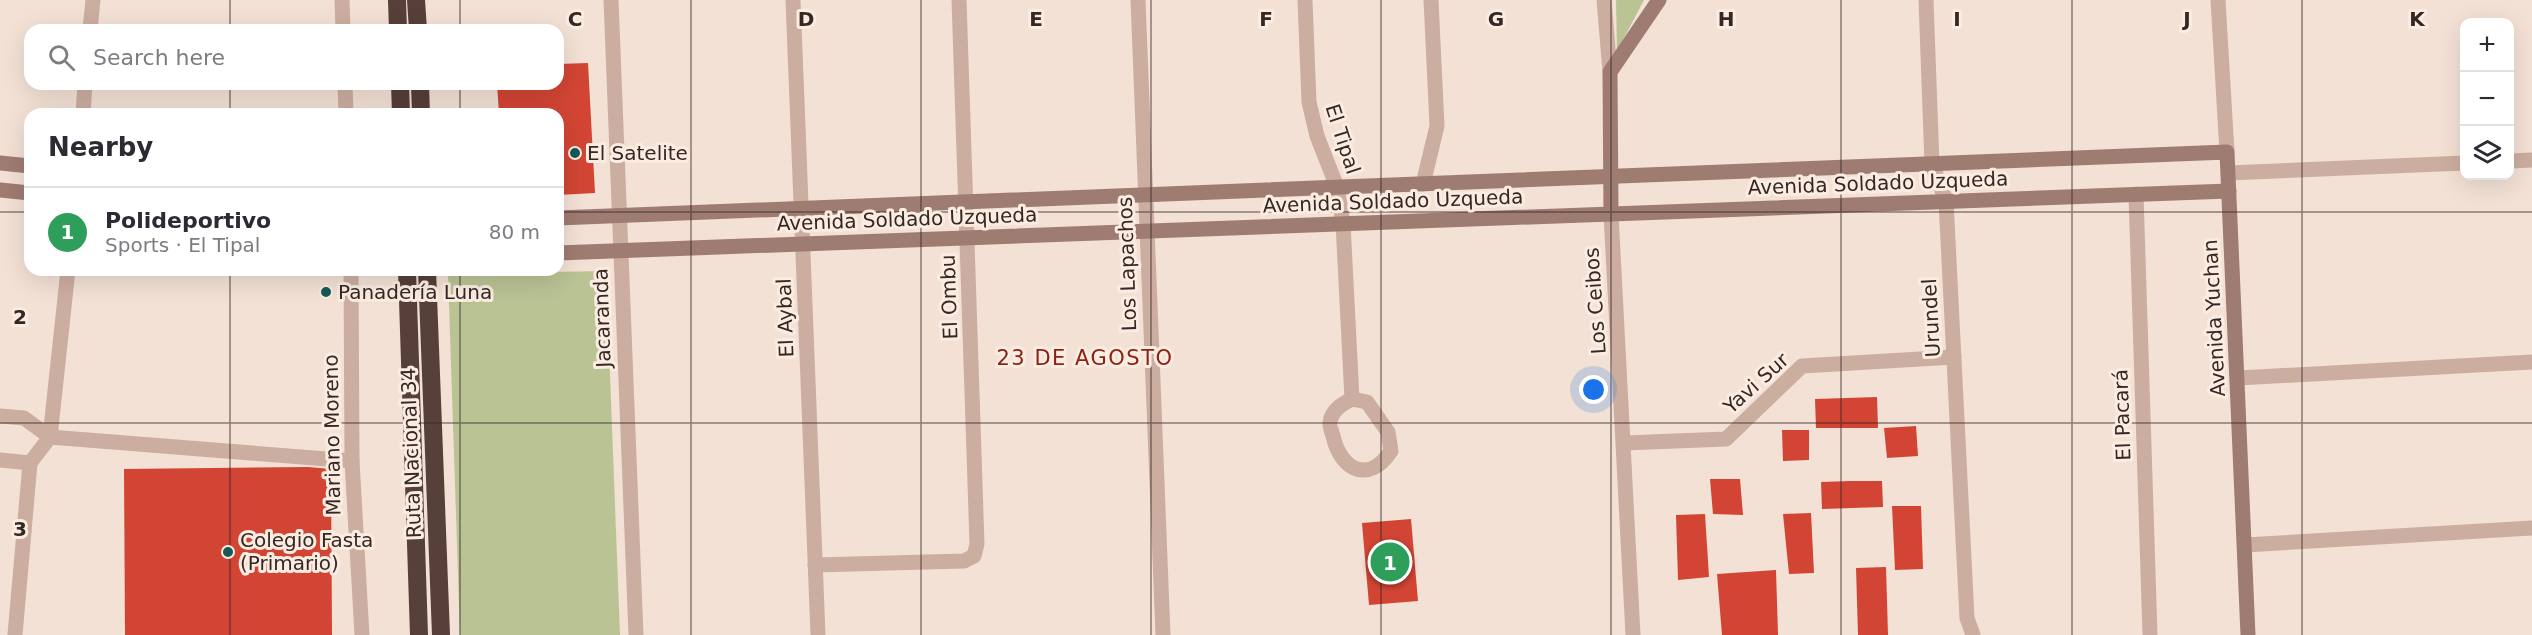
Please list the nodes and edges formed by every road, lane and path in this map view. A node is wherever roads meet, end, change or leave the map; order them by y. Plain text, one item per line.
1 (93, 0) edge
2 (342, 0) edge
3 (397, 0) edge
4 (416, 0) edge
5 (610, 0) edge
6 (793, 0) edge
7 (959, 0) edge
8 (1138, 0) edge
9 (1305, 0) edge
10 (1431, 0) edge
11 (1604, 0) edge
12 (1659, 0) edge
13 (1926, 0) edge
14 (2218, 0) edge
15 (91, 24) edge
16 (343, 24) edge
17 (398, 24) edge
18 (418, 24) edge
19 (1610, 72) junction
20 (84, 90) edge
21 (345, 90) edge
22 (400, 90) edge
23 (420, 90) edge
24 (83, 108) edge
25 (346, 108) edge
26 (401, 108) edge
27 (421, 108) edge
28 (2227, 152) junction
29 (2532, 160) edge
30 (2514, 161) edge
31 (0, 163) edge
32 (2460, 163) edge
33 (1932, 164) junction
34 (24, 165) edge
35 (2228, 173) junction
36 (1611, 176) junction
37 (1423, 184) junction
38 (1337, 188) junction
39 (0, 190) edge
40 (2229, 191) junction
41 (24, 192) edge
42 (2136, 194) junction
43 (1146, 195) junction
44 (1946, 201) junction
45 (967, 202) junction
46 (801, 208) junction
47 (1611, 213) junction
48 (618, 216) junction
49 (564, 218) edge
50 (1343, 224) junction
51 (1147, 231) junction
52 (969, 237) junction
53 (803, 244) junction
54 (621, 250) junction
55 (564, 253) edge
56 (67, 276) edge
57 (351, 276) edge
58 (407, 276) edge
59 (427, 276) edge
60 (1954, 357) junction
61 (2532, 362) edge
62 (2238, 378) junction
63 (1352, 399) junction
64 (0, 416) edge
65 (50, 437) junction
66 (1625, 443) junction
67 (0, 460) edge
68 (352, 461) junction
69 (30, 463) junction
70 (2532, 528) edge
71 (2245, 545) junction
72 (815, 565) junction
73 (15, 635) edge
74 (362, 635) edge
75 (419, 635) edge
76 (441, 635) edge
77 (636, 635) edge
78 (818, 635) edge
79 (1163, 635) edge
80 (1633, 635) edge
81 (1973, 635) edge
82 (2150, 635) edge
83 (2248, 635) edge

1 - 15 street
2 - 16 street
3 - 17 highway
4 - 18 highway
5 - 48 street, Jacaranda
6 - 46 street, El Aybal
7 - 45 street, El Ombu
8 - 43 street, Los Lapachos
9 - 38 street, El Tipal
10 - 37 street
11 - 19 street, Los Ceibos
12 - 19 street
13 - 33 street, Urundel
14 - 28 street, Avenida Yuchan
19 - 36 street, Los Ceibos
20 - 24 street
21 - 25 street
22 - 26 highway
23 - 27 highway
28 - 33 street, Avenida Soldado Uzqueda
28 - 35 street, Avenida Yuchan
29 - 30 street
31 - 34 street
32 - 35 street
33 - 36 street, Avenida Soldado Uzqueda
33 - 44 street, Urundel
35 - 40 street, Avenida Yuchan
36 - 37 street, Avenida Soldado Uzqueda
36 - 47 street, Los Ceibos
37 - 38 street, Avenida Soldado Uzqueda
38 - 43 street, Avenida Soldado Uzqueda
38 - 50 street, El Tipal
39 - 41 street
40 - 42 street, Avenida Soldado Uzqueda
40 - 62 street, Avenida Yuchan
42 - 44 street, Avenida Soldado Uzqueda
42 - 82 street, El Pacará
43 - 45 street, Avenida Soldado Uzqueda
43 - 51 street, Los Lapachos
44 - 47 street, Avenida Soldado Uzqueda
44 - 60 street, Urundel
45 - 46 street, Avenida Soldado Uzqueda
45 - 52 street, El Ombu
46 - 48 street, Avenida Soldado Uzqueda
46 - 53 street, El Aybal
47 - 50 street, Avenida Soldado Uzqueda
47 - 66 street, Los Ceibos
48 - 49 street, Avenida Soldado Uzqueda
48 - 54 street, Jacaranda
50 - 51 street, Avenida Soldado Uzqueda
50 - 63 street, El Tipal
51 - 52 street, Avenida Soldado Uzqueda
51 - 79 street, Los Lapachos
52 - 53 street, Avenida Soldado Uzqueda
52 - 72 street, El Ombu
53 - 54 street, Avenida Soldado Uzqueda
53 - 72 street, El Aybal
54 - 55 street, Avenida Soldado Uzqueda
54 - 77 street, Jacaranda
56 - 65 street
57 - 68 street, Mariano Moreno
58 - 75 highway, Ruta Nacional 34
59 - 76 highway, Ruta Nacional 34
60 - 66 street, Yavi Sur
60 - 81 street, Urundel
61 - 62 street
62 - 71 street, Avenida Yuchan
63 - 63 street
64 - 65 street
65 - 68 street
65 - 69 street
66 - 80 street, Los Ceibos
67 - 69 street
68 - 74 street, Mariano Moreno
69 - 73 street
70 - 71 street
71 - 83 street, Avenida Yuchan
72 - 78 street, El Aybal

